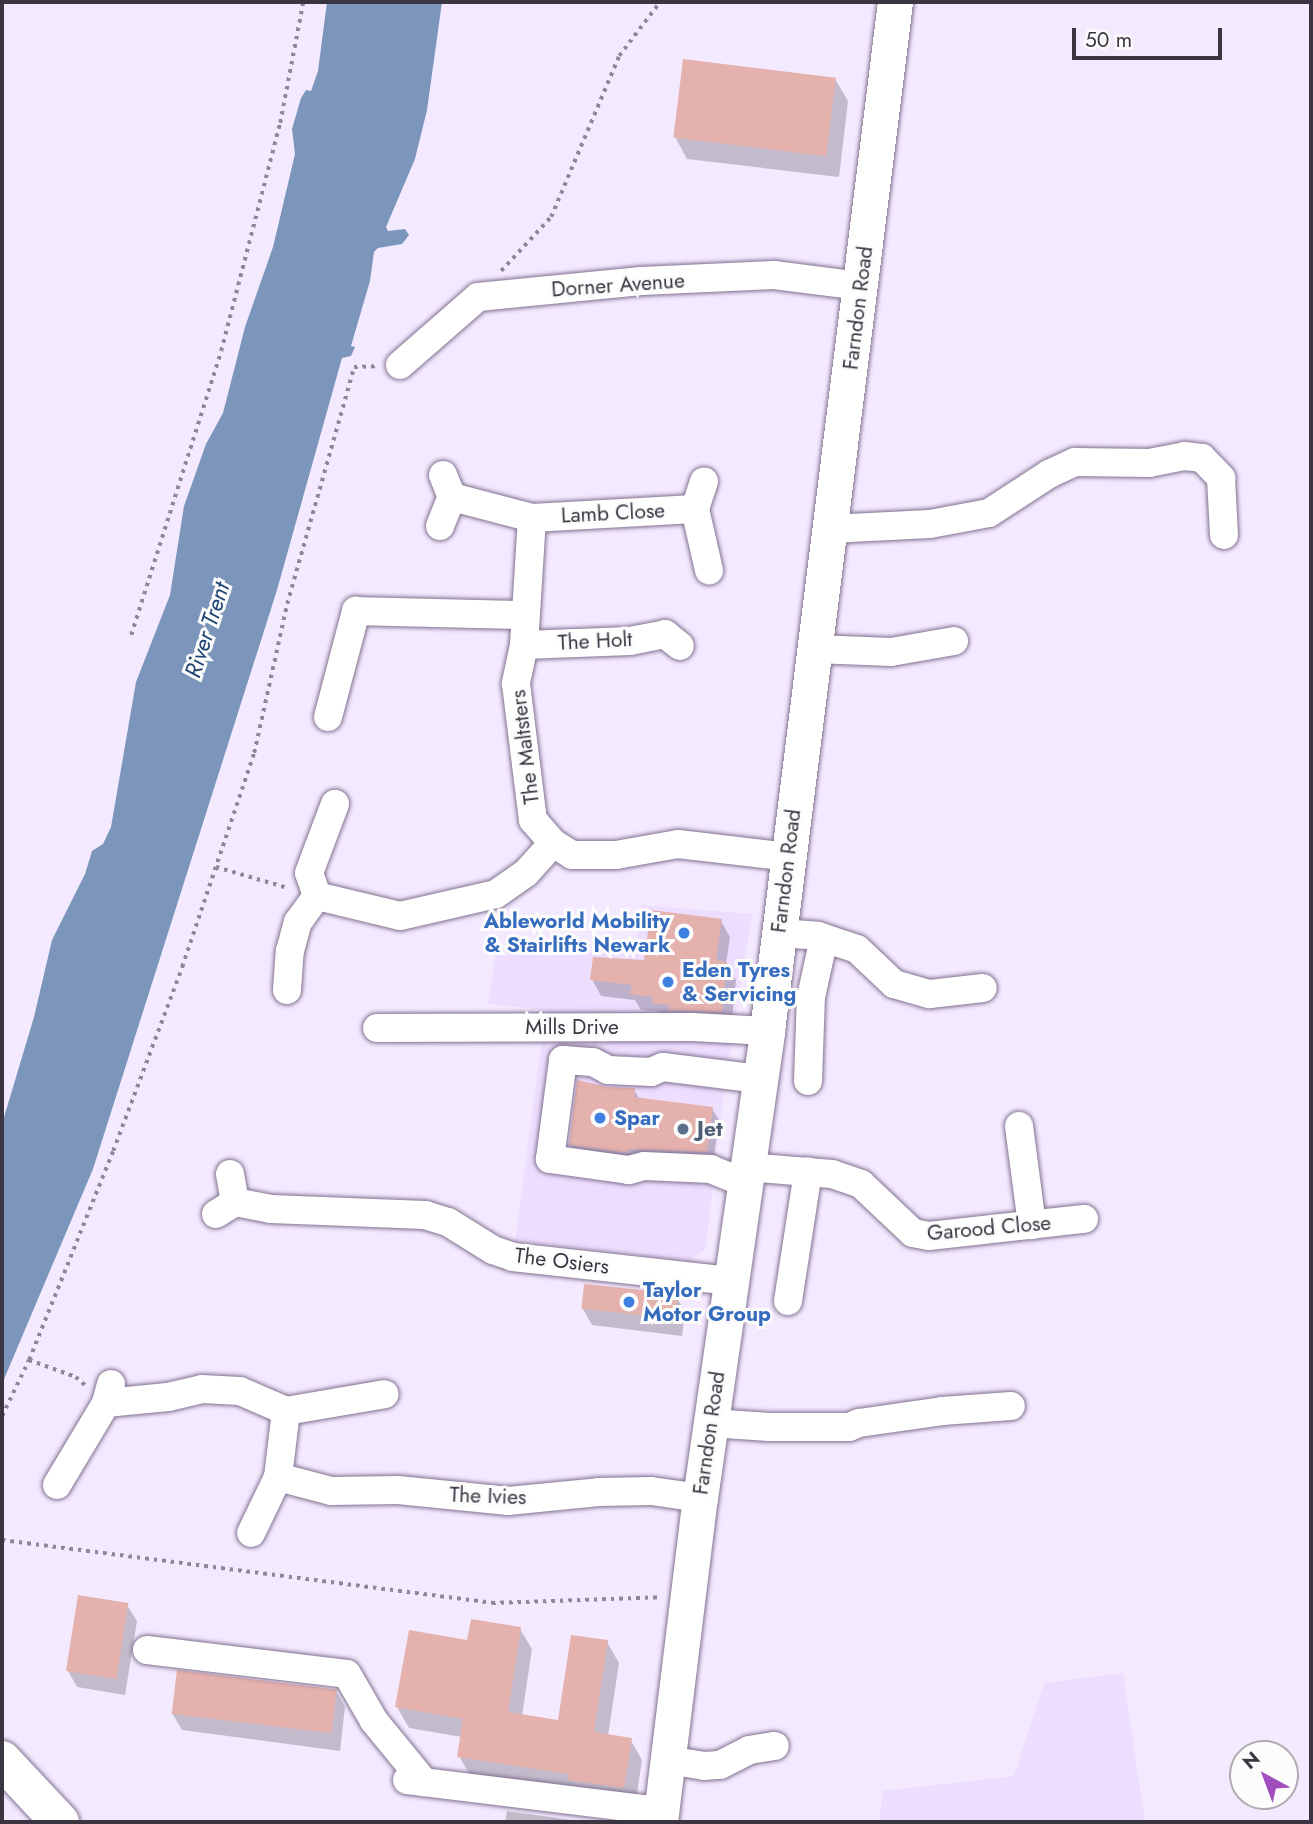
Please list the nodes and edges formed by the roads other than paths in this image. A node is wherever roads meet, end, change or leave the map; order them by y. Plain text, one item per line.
1 (895, 2) edge
2 (860, 286) junction
3 (400, 365) road end
4 (704, 481) dead end
5 (695, 509) junction
6 (532, 518) junction
7 (440, 526) dead end
8 (830, 529) junction
9 (1224, 535) dead end
10 (709, 570) dead end
11 (526, 615) junction
12 (668, 632) dead end
13 (954, 641) dead end
14 (524, 645) junction
15 (814, 649) junction
16 (328, 717) dead end
17 (335, 804) dead end
18 (553, 843) junction
19 (788, 857) junction
20 (317, 896) junction
21 (779, 933) junction
22 (824, 938) junction
23 (983, 988) dead end
24 (288, 990) dead end
25 (377, 1028) dead end
26 (767, 1031) junction
27 (759, 1079) junction
28 (808, 1081) dead end
29 (1019, 1126) dead end
30 (808, 1172) junction
31 (230, 1174) dead end
32 (746, 1175) junction
33 (1084, 1219) dead end
34 (1032, 1225) junction
35 (730, 1281) junction
36 (788, 1301) dead end
37 (384, 1395) dead end
38 (1011, 1406) dead end
39 (286, 1411) junction
40 (711, 1423) junction
41 (278, 1477) junction
42 (57, 1485) dead end
43 (700, 1498) junction
44 (251, 1533) dead end
45 (147, 1650) dead end
46 (775, 1746) dead end
47 (2, 1759) edge
48 (667, 1760) junction
49 (660, 1817) edge
50 (60, 1822) edge

1 - 2 main road, Farndon Road
2 - 3 street, Dorner Avenue
2 - 8 main road, Farndon Road
4 - 5 street, Lamb Close
5 - 6 street, Lamb Close
5 - 10 street, Lamb Close
6 - 7 street, Lamb Close
6 - 11 street, Lamb Close
8 - 9 street
8 - 15 main road, Farndon Road
11 - 14 street, The Maltsters
11 - 16 street
12 - 14 street, The Holt
13 - 15 street
14 - 18 street, The Maltsters
15 - 19 main road, Farndon Road
17 - 20 street
18 - 19 street
18 - 20 street
19 - 21 main road, Farndon Road
20 - 24 street
21 - 22 street
21 - 26 main road, Farndon Road
22 - 23 street
22 - 28 street
25 - 26 street, Mills Drive
26 - 27 main road, Farndon Road
27 - 32 main road, Farndon Road
27 - 32 street, Garood Close
29 - 34 street
30 - 32 street, Garood Close
30 - 34 street, Garood Close
30 - 36 street
31 - 35 street, The Osiers
32 - 35 main road, Farndon Road
33 - 34 street, Garood Close
35 - 40 main road, Farndon Road
37 - 39 street
38 - 40 street
39 - 41 street
39 - 42 street
40 - 43 main road, Farndon Road
41 - 43 street, The Ivies
41 - 44 street
43 - 48 main road, Farndon Road
45 - 49 street
46 - 48 street
47 - 50 highway
48 - 49 main road, Farndon Road

